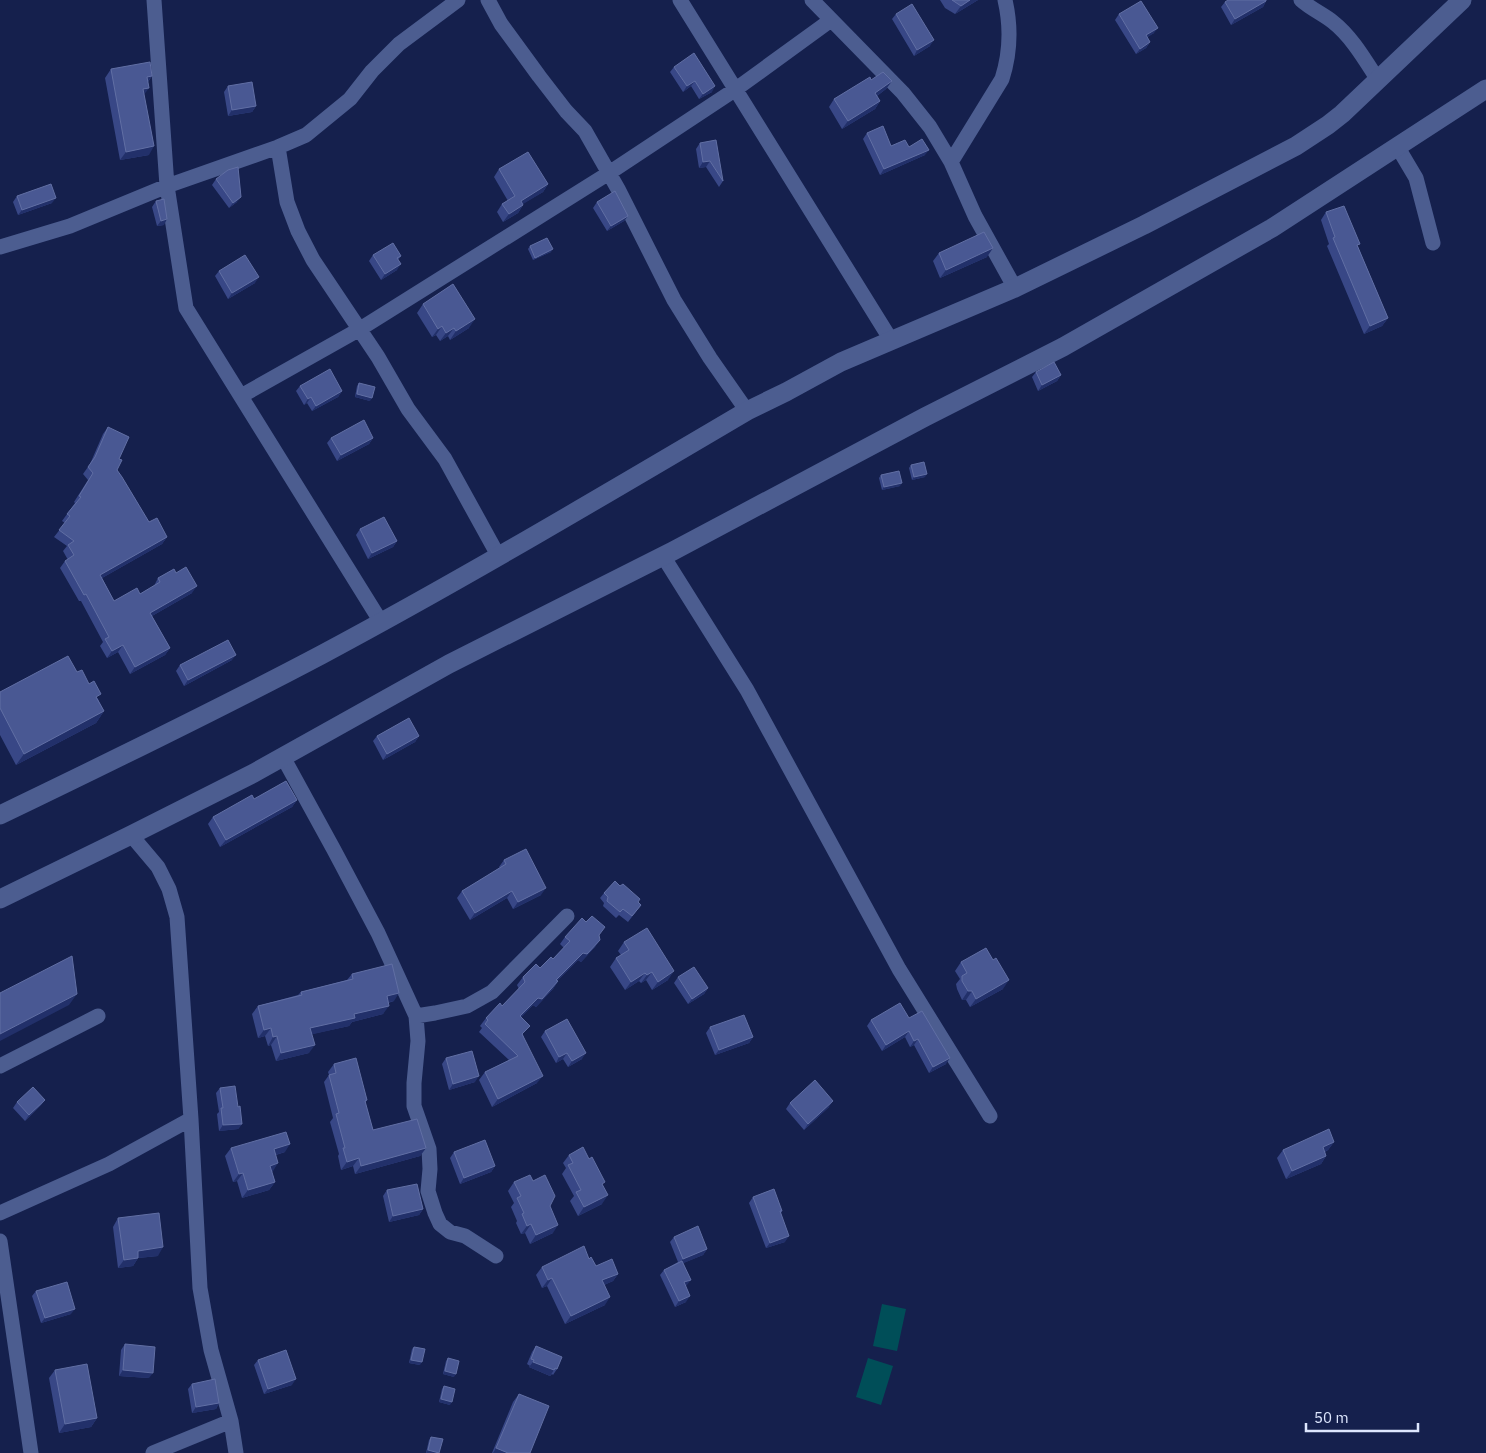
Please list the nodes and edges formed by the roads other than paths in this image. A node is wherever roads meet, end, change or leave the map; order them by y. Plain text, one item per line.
1 (154, 0) edge
2 (458, 0) edge
3 (488, 0) edge
4 (680, 0) edge
5 (812, 0) edge
6 (1004, 0) edge
7 (1301, 0) edge
8 (1462, 0) edge
9 (831, 20) junction
10 (1378, 80) junction
11 (736, 89) junction
12 (1486, 89) edge
13 (1397, 146) junction
14 (278, 148) junction
15 (951, 162) junction
16 (608, 173) junction
17 (167, 186) junction
18 (1433, 243) dead end
19 (0, 246) edge
20 (1015, 288) junction
21 (360, 329) junction
22 (891, 340) junction
23 (241, 396) junction
24 (747, 411) junction
25 (499, 556) junction
26 (663, 556) junction
27 (380, 622) junction
28 (283, 758) junction
29 (0, 815) edge
30 (131, 836) junction
31 (0, 899) edge
32 (566, 916) dead end
33 (98, 1016) dead end
34 (416, 1016) junction
35 (0, 1066) edge
36 (990, 1116) dead end
37 (191, 1119) junction
38 (0, 1213) edge
39 (0, 1241) edge
40 (496, 1256) dead end
41 (231, 1422) junction
42 (31, 1453) edge
43 (153, 1453) edge
44 (236, 1453) edge

1 - 17 street
2 - 14 street
3 - 16 street
4 - 11 street
5 - 9 street
6 - 15 street
7 - 10 street
8 - 10 street
9 - 11 street
9 - 15 street
10 - 20 street
11 - 16 street
11 - 22 street
12 - 13 street
13 - 18 street
13 - 26 street
14 - 17 street
14 - 21 street
15 - 20 street
16 - 21 street
16 - 24 street
17 - 19 street
17 - 23 street
20 - 22 street
21 - 23 street
21 - 25 street
22 - 24 street
23 - 27 street
24 - 25 street
25 - 27 street
26 - 28 street
26 - 36 street
27 - 29 street
28 - 30 street
28 - 34 street
30 - 31 street
30 - 37 street
32 - 34 street
33 - 35 street
34 - 40 street
37 - 38 street
37 - 41 street
39 - 42 street
41 - 43 street
41 - 44 street

